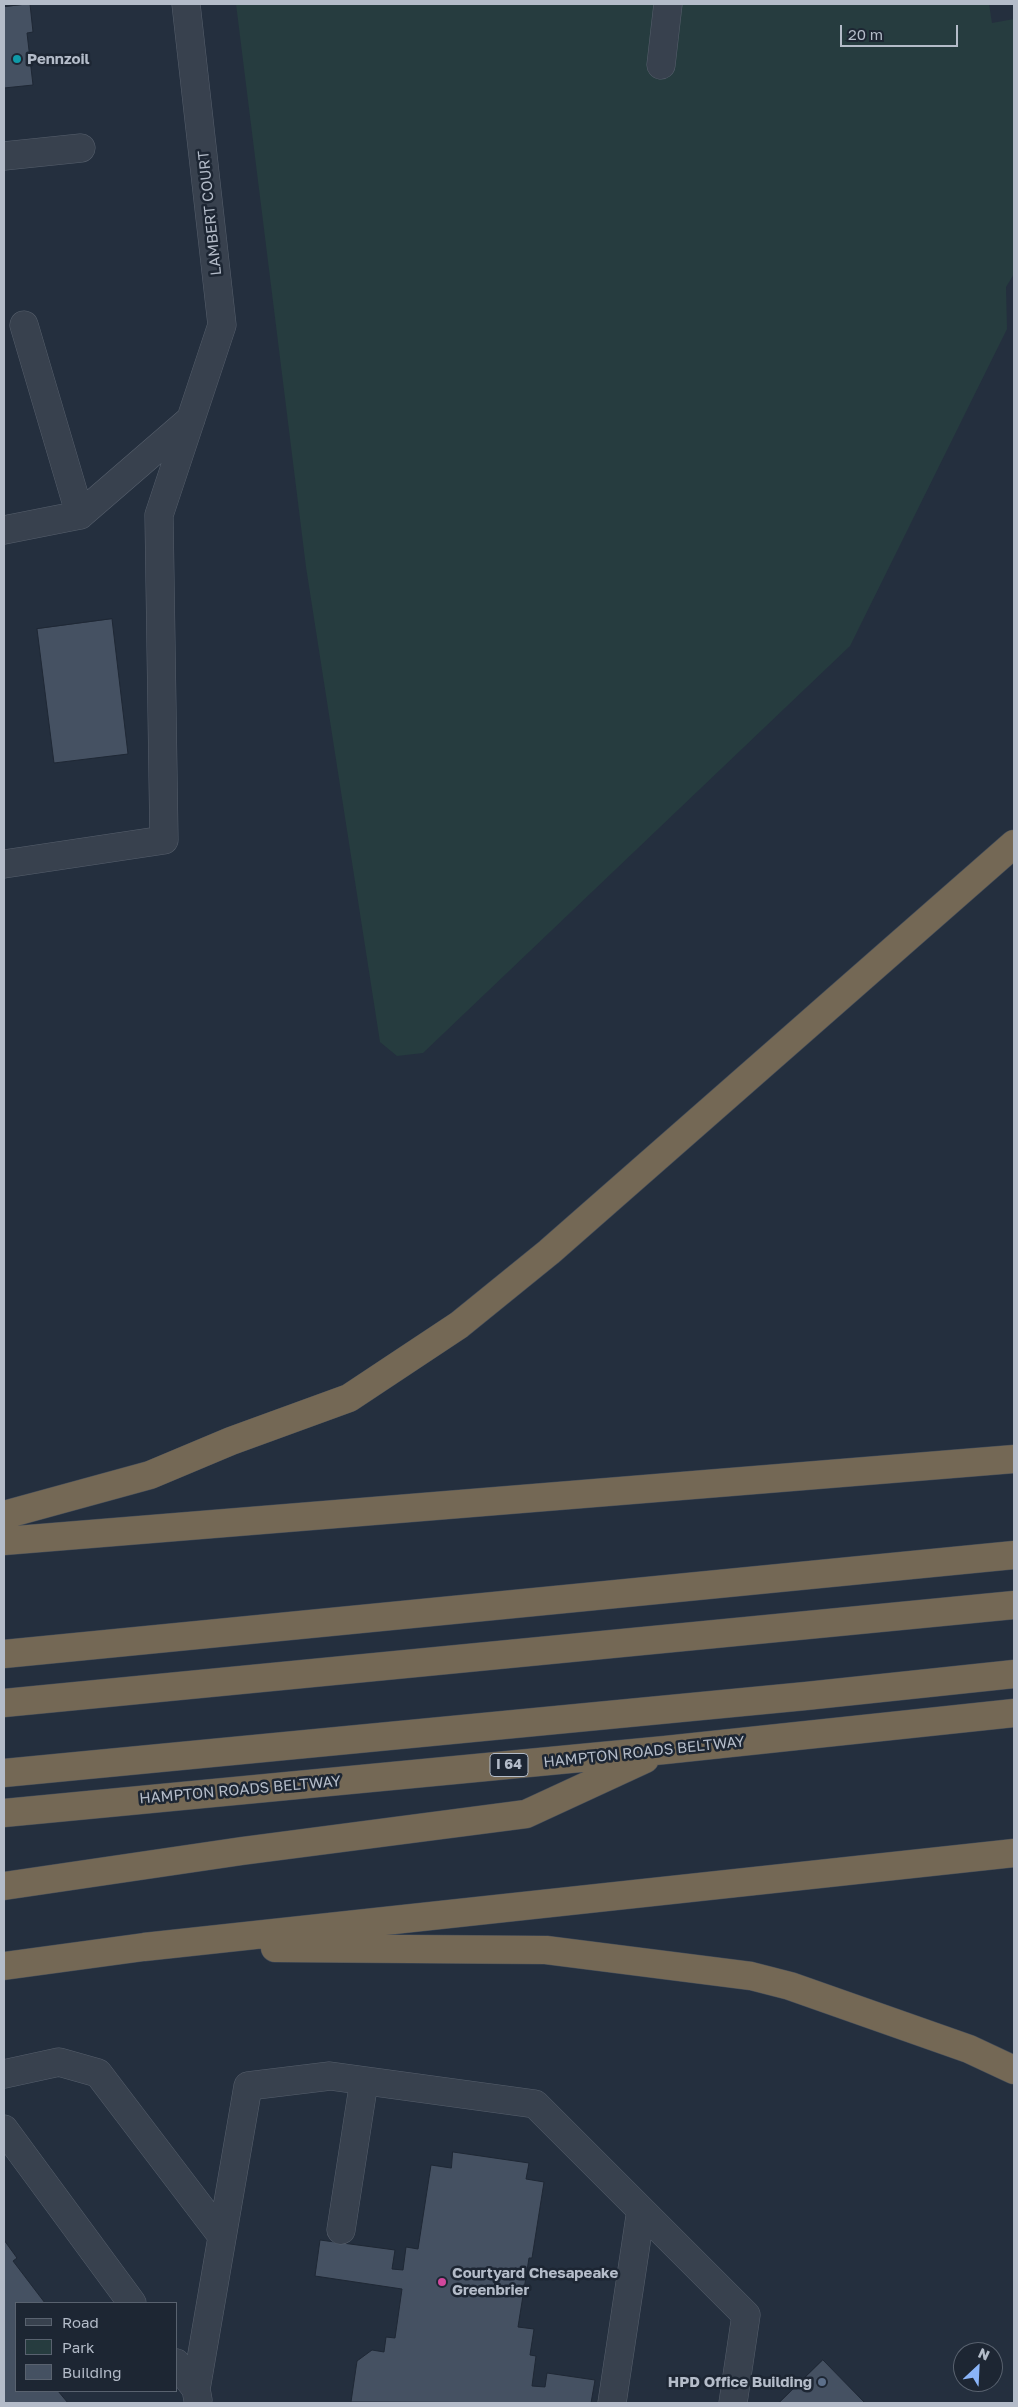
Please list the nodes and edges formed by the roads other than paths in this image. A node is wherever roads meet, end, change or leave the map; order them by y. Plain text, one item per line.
1 (186, 4) edge
2 (668, 4) edge
3 (661, 65) dead end
4 (81, 148) dead end
5 (4, 156) edge
6 (24, 325) dead end
7 (192, 418) junction
8 (80, 515) junction
9 (4, 530) edge
10 (1014, 844) edge
11 (4, 864) edge
12 (1014, 1459) edge
13 (4, 1515) edge
14 (4, 1541) edge
15 (1014, 1555) edge
16 (1014, 1605) edge
17 (4, 1654) edge
18 (1014, 1674) edge
19 (4, 1703) edge
20 (1014, 1712) edge
21 (665, 1750) junction
22 (4, 1773) edge
23 (4, 1813) edge
24 (1014, 1853) edge
25 (4, 1886) edge
26 (144, 1947) junction
27 (4, 1966) edge
28 (1014, 2070) edge
29 (4, 2074) edge
30 (364, 2081) junction
31 (4, 2129) edge
32 (642, 2210) junction
33 (341, 2230) dead end
34 (222, 2236) junction
35 (131, 2302) edge
36 (178, 2366) edge
37 (197, 2396) edge
38 (612, 2403) edge
39 (733, 2403) edge

1 - 7 street, LAMBERT COURT
2 - 3 street
4 - 5 street
6 - 8 street
7 - 8 street
7 - 11 street, LAMBERT COURT
8 - 9 street
10 - 13 highway
12 - 14 highway
15 - 17 highway
16 - 19 highway
18 - 22 highway
20 - 21 highway, HAMPTON ROADS BELTWAY / I 64
21 - 23 highway, HAMPTON ROADS BELTWAY / I 64
21 - 25 highway
24 - 26 highway
26 - 27 highway
26 - 28 highway
29 - 34 street
30 - 32 street
30 - 33 street
30 - 34 street
31 - 35 street
32 - 38 street
32 - 39 street
34 - 37 street
36 - 37 street

